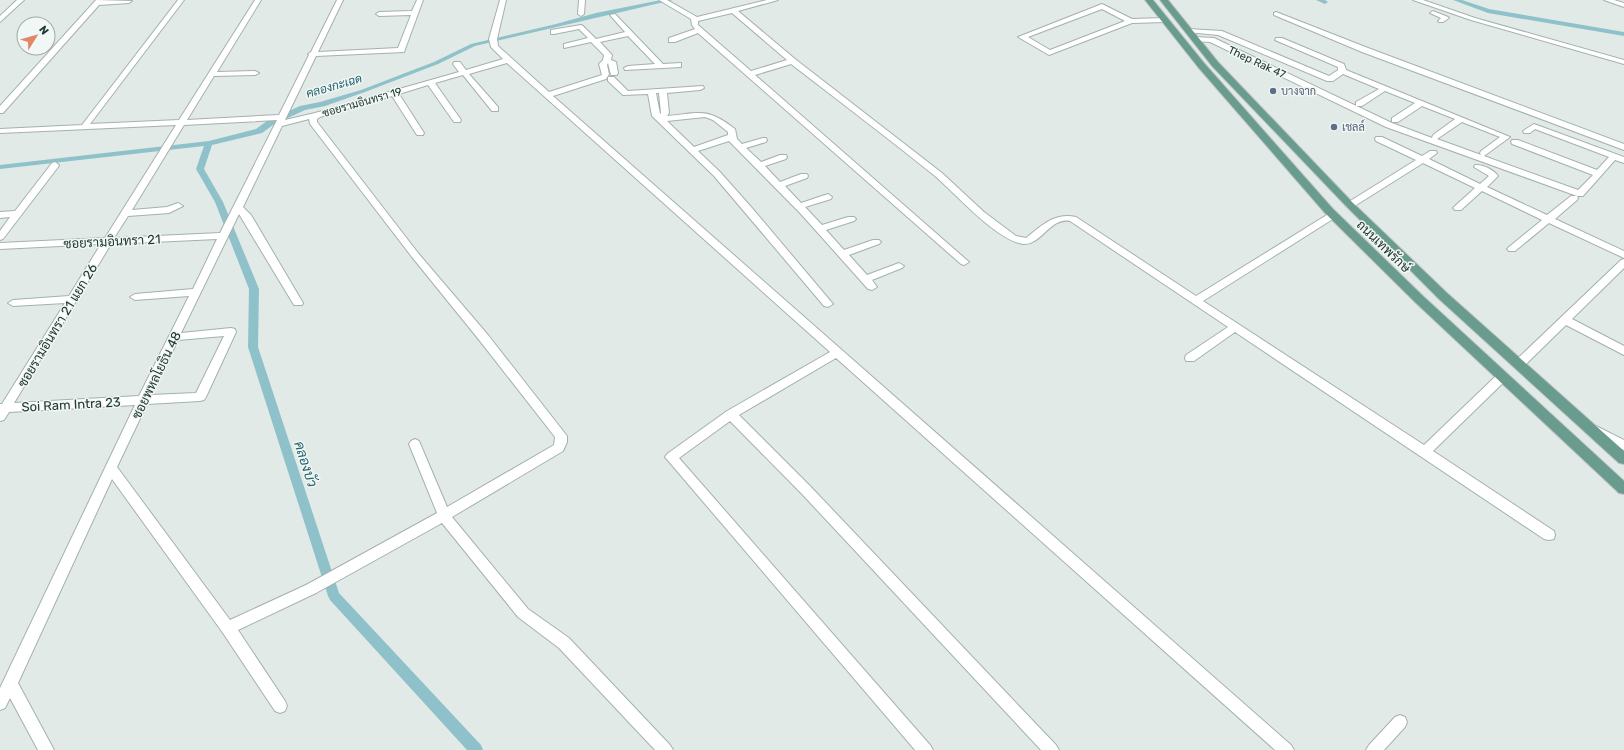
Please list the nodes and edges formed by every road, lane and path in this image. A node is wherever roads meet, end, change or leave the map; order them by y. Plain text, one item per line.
1 (21, 0) edge
2 (181, 0) edge
3 (258, 0) edge
4 (340, 0) edge
5 (420, 0) edge
6 (503, 0) edge
7 (582, 0) edge
8 (662, 0) edge
9 (775, 0) edge
10 (1149, 0) edge
11 (1164, 0) edge
12 (1416, 0) edge
13 (1607, 0) edge
14 (129, 1) edge
15 (99, 2) edge
16 (1427, 4) junction
17 (1624, 5) edge
18 (734, 11) junction
19 (415, 13) junction
20 (379, 14) dead end
21 (581, 14) dead end
22 (1276, 14) dead end
23 (613, 15) dead end
24 (0, 20) edge
25 (1165, 20) junction
26 (1131, 21) junction
27 (1441, 21) dead end
28 (696, 25) junction
29 (554, 32) dead end
30 (630, 33) junction
31 (1192, 35) junction
32 (595, 40) junction
33 (672, 40) dead end
34 (1279, 40) dead end
35 (567, 46) dead end
36 (312, 54) junction
37 (508, 60) junction
38 (792, 62) junction
39 (1624, 62) edge
40 (457, 64) dead end
41 (678, 65) dead end
42 (661, 66) junction
43 (628, 68) dead end
44 (1342, 71) junction
45 (255, 73) dead end
46 (464, 73) junction
47 (212, 74) junction
48 (750, 74) junction
49 (608, 76) junction
50 (1330, 79) junction
51 (430, 82) junction
52 (1320, 85) dead end
53 (700, 88) dead end
54 (1385, 88) junction
55 (652, 91) junction
56 (663, 91) junction
57 (394, 92) junction
58 (548, 95) junction
59 (1421, 103) junction
60 (1359, 104) dead end
61 (495, 109) dead end
62 (0, 111) edge
63 (317, 115) junction
64 (282, 117) junction
65 (660, 119) junction
66 (1461, 119) junction
67 (457, 120) dead end
68 (1395, 120) dead end
69 (181, 123) junction
70 (84, 127) junction
71 (0, 131) edge
72 (1527, 131) dead end
73 (420, 133) dead end
74 (732, 137) junction
75 (1436, 137) dead end
76 (1379, 139) dead end
77 (763, 140) dead end
78 (1515, 142) dead end
79 (740, 147) junction
80 (1624, 147) edge
81 (693, 150) junction
82 (1433, 152) dead end
83 (1484, 153) dead end
84 (1614, 156) junction
85 (783, 157) dead end
86 (1423, 160) junction
87 (1624, 160) edge
88 (55, 165) dead end
89 (760, 165) junction
90 (1478, 167) dead end
91 (1599, 174) junction
92 (804, 176) dead end
93 (779, 185) junction
94 (1482, 188) junction
95 (828, 197) dead end
96 (1574, 198) dead end
97 (1350, 205) junction
98 (178, 206) dead end
99 (800, 206) junction
100 (1458, 208) dead end
101 (236, 211) junction
102 (125, 213) junction
103 (17, 214) junction
104 (0, 215) edge
105 (1333, 215) junction
106 (851, 219) dead end
107 (1549, 220) junction
108 (820, 229) junction
109 (224, 234) junction
110 (0, 237) edge
111 (107, 241) junction
112 (876, 242) dead end
113 (0, 246) edge
114 (1512, 249) dead end
115 (842, 254) junction
116 (1624, 255) edge
117 (964, 262) dead end
118 (1624, 262) edge
119 (899, 266) dead end
120 (865, 279) junction
121 (872, 287) dead end
122 (196, 292) junction
123 (135, 297) dead end
124 (72, 299) junction
125 (1196, 301) junction
126 (13, 303) dead end
127 (298, 303) dead end
128 (828, 304) dead end
129 (1565, 320) junction
130 (1235, 328) junction
131 (174, 337) junction
132 (1624, 351) edge
133 (836, 353) junction
134 (1190, 358) dead end
135 (1519, 364) junction
136 (1502, 377) junction
137 (143, 400) junction
138 (2, 411) edge
139 (731, 414) junction
140 (1588, 427) junction
141 (415, 444) dead end
142 (1624, 445) edge
143 (1426, 451) junction
144 (1624, 459) edge
145 (111, 468) junction
146 (1624, 489) edge
147 (444, 516) junction
148 (1550, 535) dead end
149 (228, 628) junction
150 (10, 683) junction
151 (0, 703) edge
152 (280, 706) dead end
153 (1400, 722) dead end
154 (46, 750) edge
155 (665, 750) edge
156 (925, 750) edge
157 (1051, 750) edge
158 (1286, 750) edge
159 (1374, 750) edge

1 - 24 street
2 - 70 street
3 - 47 street, ซอยรามอินทรา 21 แยก 26
4 - 36 street, ซอยพหลโยธิน 48
5 - 19 street
6 - 37 street
7 - 21 street
8 - 28 street
9 - 18 street
10 - 25 main road, ถนนเทพรักษ์
11 - 31 main road, ถนนเทพรักษ์
12 - 16 street
13 - 17 street
14 - 15 street
15 - 62 street
16 - 27 street
16 - 39 street
18 - 28 street
18 - 38 street
19 - 20 street
19 - 36 street
22 - 80 street
23 - 30 street
25 - 26 street
25 - 105 main road, ถนนเทพรักษ์
26 - 26 street
28 - 33 street
28 - 48 street
29 - 32 street
30 - 32 street
30 - 42 street
31 - 50 street
31 - 91 street, Thep Rak 47
31 - 97 main road, ถนนเทพรักษ์
32 - 35 street
32 - 49 street
34 - 44 street
36 - 64 street, ซอยพหลโยธิน 48
37 - 46 street, ซอยรามอินทรา 19
37 - 58 street
38 - 48 street
38 - 125 street
40 - 46 street
41 - 42 street
42 - 43 street
44 - 50 street
44 - 54 street
45 - 47 street
46 - 51 street, ซอยรามอินทรา 19
46 - 61 street
47 - 69 street, ซอยรามอินทรา 21 แยก 26
48 - 117 street
49 - 55 street
49 - 58 street
50 - 52 street
51 - 57 street, ซอยรามอินทรา 19
51 - 67 street
53 - 56 street
54 - 59 street
54 - 60 street
55 - 56 street
55 - 65 street
56 - 65 street
57 - 63 street, ซอยรามอินทรา 19
57 - 73 street
58 - 133 street
59 - 66 street
59 - 68 street
63 - 64 street
63 - 147 street, ซอยรามอินทรา 19
64 - 69 street
64 - 101 street, ซอยพหลโยธิน 48
65 - 74 street
65 - 81 street
66 - 75 street
66 - 83 street
69 - 70 street
69 - 102 street, ซอยรามอินทรา 21 แยก 26
70 - 71 street
72 - 84 street
74 - 79 street
74 - 81 street
76 - 86 street
77 - 79 street
78 - 91 street
79 - 89 street
81 - 128 street
82 - 86 street
84 - 87 street
84 - 91 street
85 - 89 street
86 - 94 street
86 - 97 street
88 - 103 street
89 - 93 street
90 - 94 street
92 - 93 street
93 - 99 street
94 - 100 street
94 - 107 street
95 - 99 street
96 - 107 street
97 - 135 main road, ถนนเทพรักษ์
98 - 102 street
99 - 108 street
101 - 109 street, ซอยพหลโยธิน 48
101 - 127 street
102 - 111 street, ซอยรามอินทรา 21 แยก 26
103 - 104 street
103 - 110 street
105 - 125 street
105 - 136 main road, ถนนเทพรักษ์
106 - 108 street
107 - 114 street
107 - 116 street
108 - 115 street
109 - 111 street, ซอยรามอินทรา 21
109 - 122 street, ซอยพหลโยธิน 48
111 - 113 street, ซอยรามอินทรา 21
111 - 124 street, ซอยรามอินทรา 21 แยก 26
112 - 115 street
115 - 120 street
118 - 129 street
119 - 120 street
120 - 121 street
122 - 123 street
122 - 131 street, ซอยพหลโยธิน 48
124 - 126 street
124 - 138 street, ซอยรามอินทรา 21 แยก 26
125 - 130 street
129 - 132 street
129 - 135 street
130 - 134 street
130 - 143 street
131 - 137 street, ซอยพหลโยธิน 48
131 - 137 street, Soi Ram Intra 23
133 - 139 street
133 - 158 street
135 - 140 main road, ถนนเทพรักษ์
136 - 143 street
136 - 146 main road, ถนนเทพรักษ์
137 - 138 street, Soi Ram Intra 23
137 - 145 street, ซอยพหลโยธิน 48
139 - 156 street
139 - 157 street
140 - 142 street
140 - 144 main road, ถนนเทพรักษ์
141 - 147 street
143 - 148 street
145 - 149 street
145 - 150 street, ซอยพหลโยธิน 48
147 - 149 street
147 - 155 street
149 - 152 street
150 - 151 street, ซอยพหลโยธิน 48
150 - 154 street
153 - 159 street

